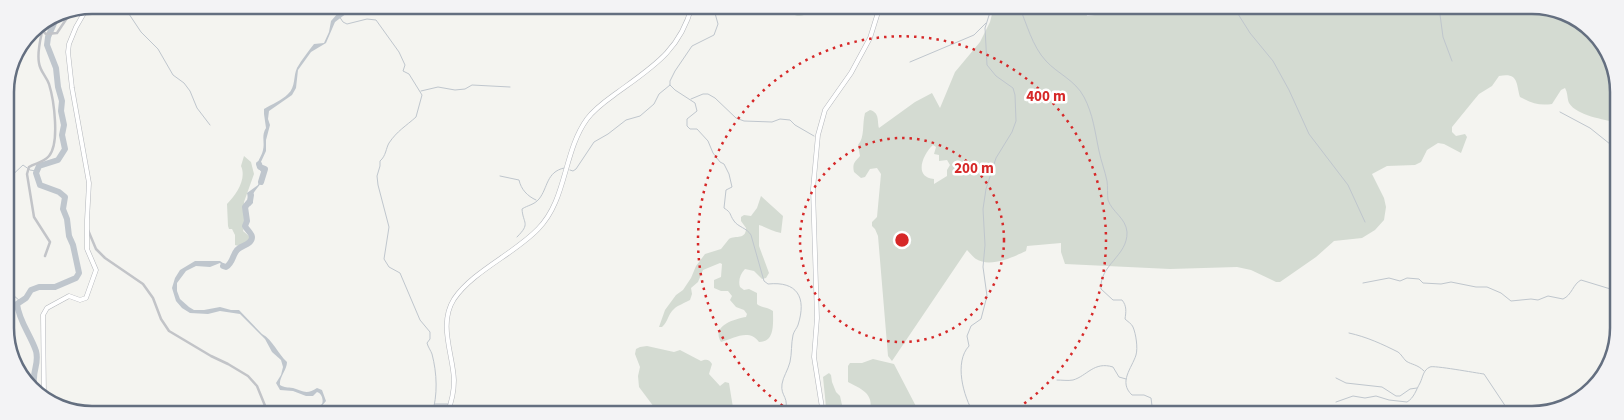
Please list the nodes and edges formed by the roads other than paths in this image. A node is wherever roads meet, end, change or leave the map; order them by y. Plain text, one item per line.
1 (689, 14) edge
2 (878, 14) edge
3 (83, 15) edge
4 (67, 18) edge
5 (42, 32) joint
6 (87, 227) junction
7 (45, 256) dead end
8 (44, 390) edge
9 (265, 406) edge
10 (450, 406) edge
11 (821, 406) edge

1 - 10 street
2 - 11 street
3 - 6 street
4 - 5 street
5 - 7 street
6 - 8 street
6 - 9 street

